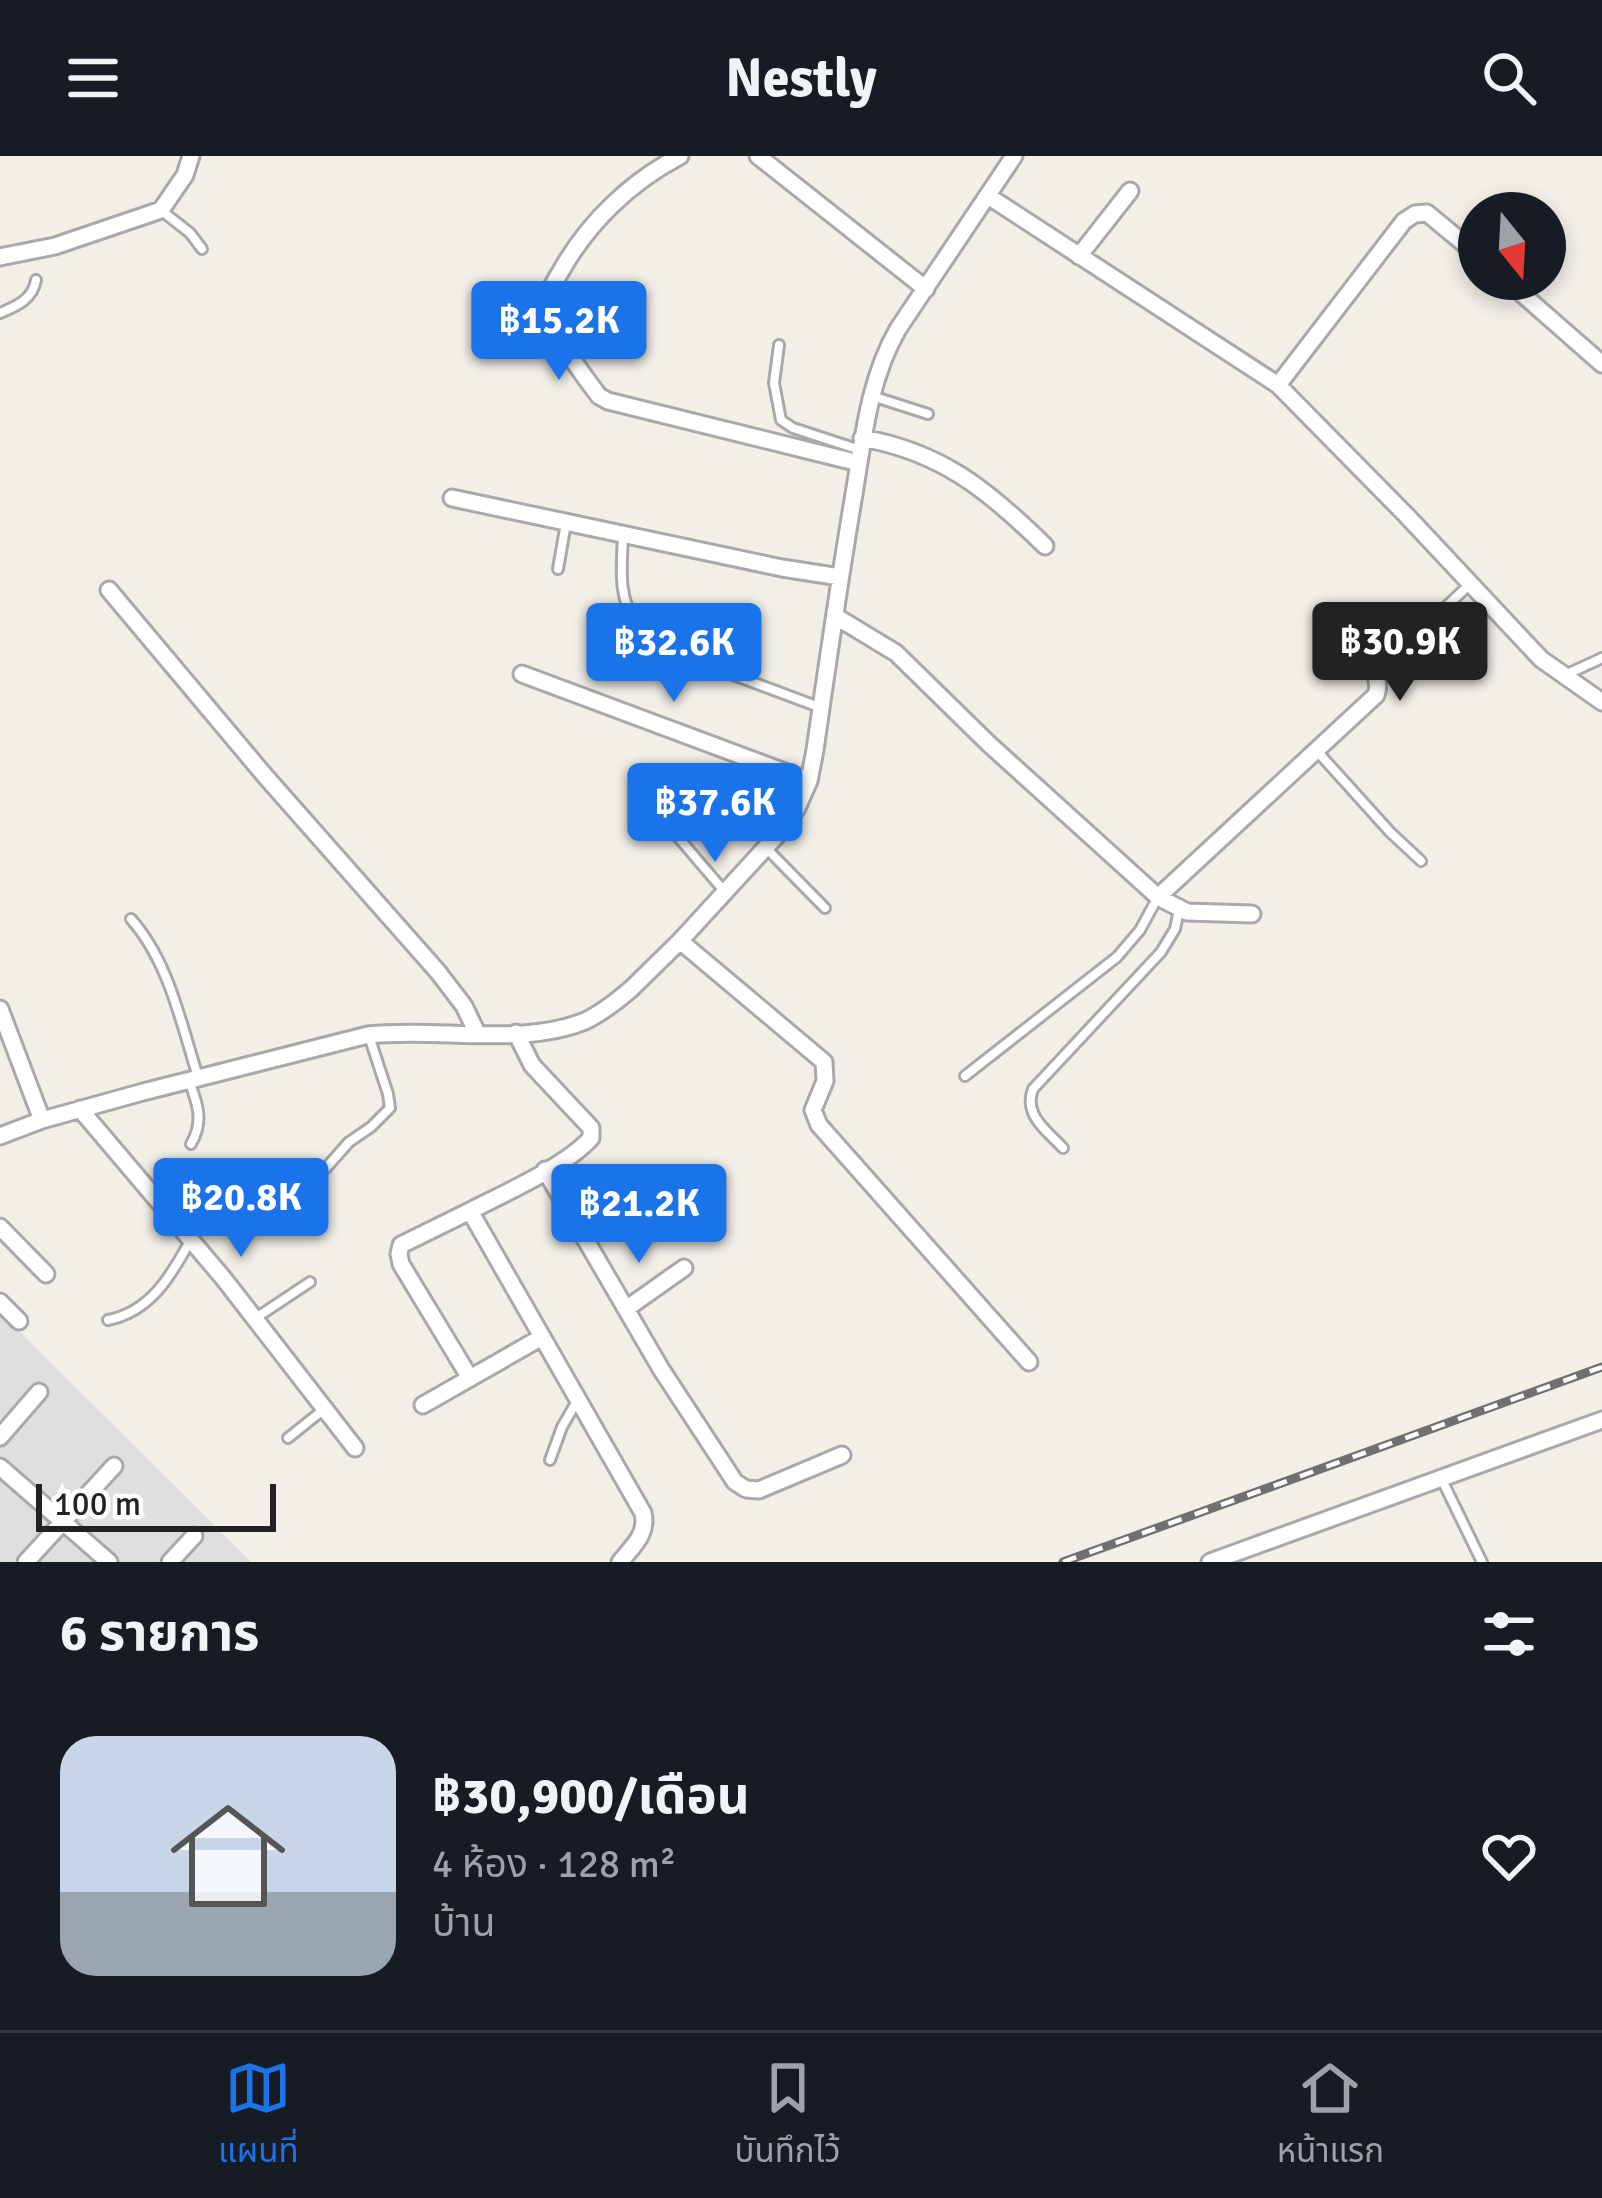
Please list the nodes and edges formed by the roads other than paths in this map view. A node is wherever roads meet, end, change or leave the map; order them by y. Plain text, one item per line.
1 (191, 156) edge
2 (680, 156) edge
3 (758, 156) edge
4 (1015, 156) edge
5 (1130, 191) dead end
6 (988, 196) junction
7 (161, 210) junction
8 (1458, 239) edge
9 (202, 249) dead end
10 (1079, 256) junction
11 (0, 257) edge
12 (36, 280) dead end
13 (926, 289) junction
14 (1529, 300) edge
15 (0, 313) edge
16 (779, 345) dead end
17 (1602, 364) edge
18 (1278, 386) junction
19 (872, 395) junction
20 (928, 414) dead end
21 (861, 451) junction
22 (452, 498) dead end
23 (566, 522) junction
24 (623, 534) junction
25 (1046, 546) dead end
26 (558, 569) dead end
27 (840, 577) junction
28 (1470, 584) junction
29 (109, 590) dead end
30 (835, 616) junction
31 (1432, 620) dead end
32 (637, 624) dead end
33 (1348, 640) dead end
34 (1602, 658) edge
35 (720, 670) dead end
36 (522, 674) dead end
37 (1563, 676) junction
38 (1602, 701) edge
39 (821, 707) junction
40 (1316, 750) junction
41 (809, 781) junction
42 (667, 824) dead end
43 (766, 848) junction
44 (1421, 861) dead end
45 (725, 892) junction
46 (1159, 897) junction
47 (825, 908) dead end
48 (1179, 910) junction
49 (1252, 914) dead end
50 (131, 919) dead end
51 (680, 941) junction
52 (0, 1009) edge
53 (477, 1033) junction
54 (516, 1033) junction
55 (368, 1035) junction
56 (965, 1076) dead end
57 (194, 1079) junction
58 (80, 1109) junction
59 (42, 1120) junction
60 (0, 1136) edge
61 (191, 1144) dead end
62 (1064, 1148) dead end
63 (545, 1170) junction
64 (242, 1185) dead end
65 (470, 1211) junction
66 (0, 1227) edge
67 (191, 1240) junction
68 (684, 1268) dead end
69 (46, 1274) dead end
70 (310, 1282) dead end
71 (0, 1303) edge
72 (626, 1309) junction
73 (255, 1319) junction
74 (19, 1321) dead end
75 (108, 1321) dead end
76 (542, 1337) junction
77 (1030, 1362) dead end
78 (470, 1378) junction
79 (39, 1392) dead end
80 (578, 1400) junction
81 (423, 1405) dead end
82 (325, 1409) junction
83 (1602, 1420) edge
84 (0, 1437) edge
85 (288, 1438) dead end
86 (355, 1448) dead end
87 (842, 1455) dead end
88 (550, 1460) dead end
89 (114, 1466) dead end
90 (0, 1467) edge
91 (1441, 1479) junction
92 (62, 1521) junction
93 (194, 1536) dead end
94 (26, 1562) edge
95 (109, 1562) edge
96 (170, 1562) edge
97 (620, 1562) edge
98 (1210, 1562) edge
99 (1482, 1562) edge

1 - 7 street
2 - 21 street
3 - 13 street
4 - 6 street
5 - 10 street
6 - 10 street
6 - 13 street
7 - 9 lane
7 - 11 street
8 - 18 street
10 - 18 street
12 - 15 lane
13 - 19 street
14 - 17 street
16 - 21 lane
18 - 28 street
19 - 20 lane
19 - 21 street
21 - 25 street
21 - 27 street
22 - 23 street
23 - 24 street
23 - 26 lane
24 - 27 street
24 - 32 lane
27 - 30 street
28 - 31 lane
28 - 37 street
29 - 53 street
30 - 39 street
30 - 46 street
33 - 40 street
34 - 37 lane
35 - 39 lane
36 - 41 street
37 - 38 street
39 - 41 street
40 - 44 lane
40 - 46 street
41 - 43 street
42 - 45 lane
43 - 45 street
43 - 47 lane
45 - 51 street
46 - 48 street
46 - 56 lane
48 - 49 street
48 - 62 lane
50 - 57 lane
51 - 54 street
51 - 77 street
52 - 59 street
53 - 54 street
53 - 55 street
54 - 63 street
55 - 57 street
55 - 64 lane
57 - 58 street
57 - 61 lane
58 - 59 street
58 - 67 street
59 - 60 street
63 - 65 street
63 - 72 street
65 - 76 street
65 - 78 street
66 - 69 street
67 - 73 street
67 - 75 lane
68 - 72 street
70 - 73 lane
71 - 74 street
72 - 87 street
73 - 82 street
76 - 78 street
76 - 80 street
78 - 81 street
79 - 84 street
80 - 88 lane
80 - 97 street
82 - 85 lane
82 - 86 street
83 - 91 street
89 - 92 street
90 - 92 street
91 - 98 street
91 - 99 lane
92 - 94 street
92 - 95 street
93 - 96 street

